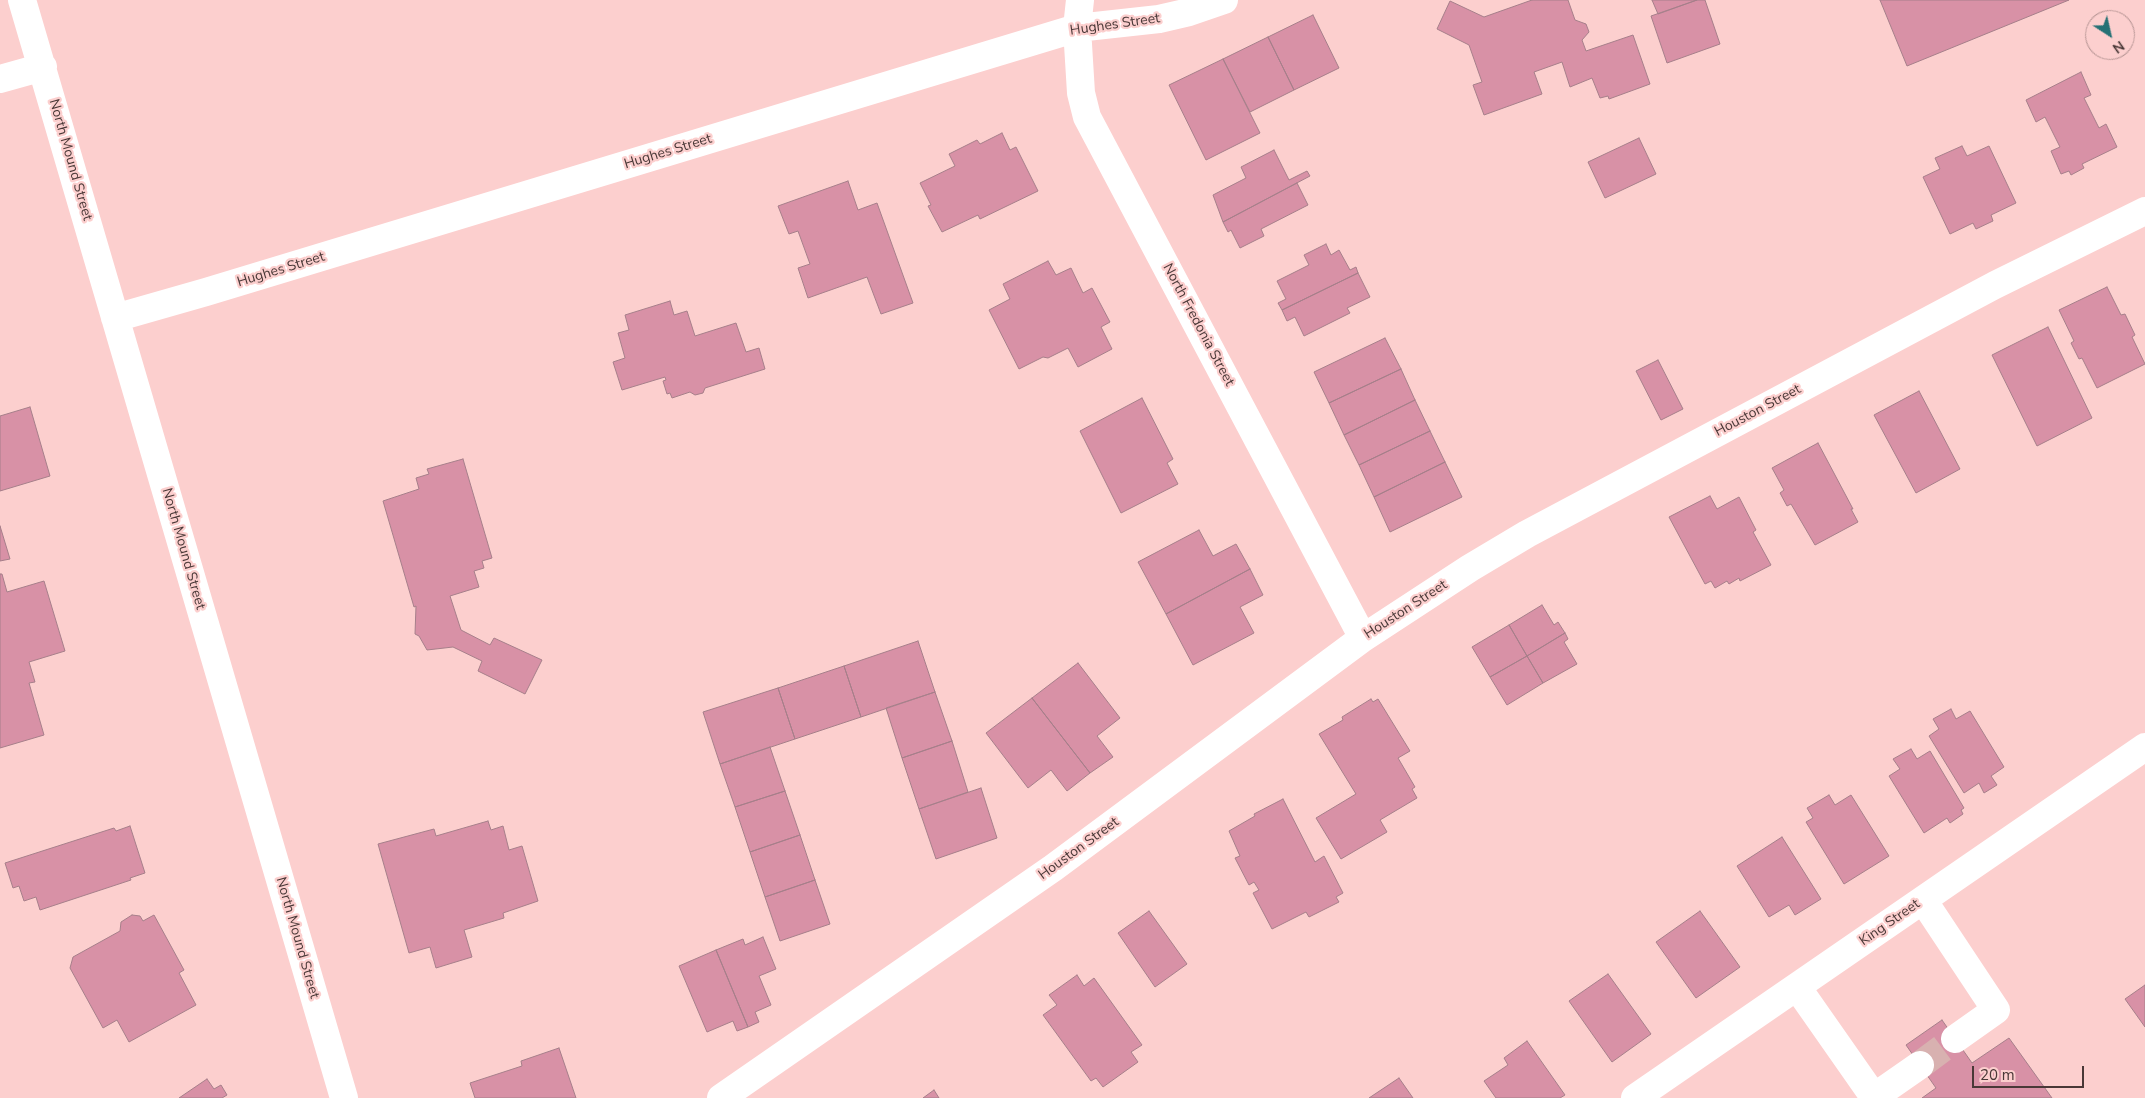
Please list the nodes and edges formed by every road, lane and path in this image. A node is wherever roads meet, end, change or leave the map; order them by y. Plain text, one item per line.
1 (22, 0) edge
2 (1080, 0) edge
3 (1224, 0) edge
4 (1077, 28) junction
5 (43, 67) junction
6 (0, 79) edge
7 (2145, 211) edge
8 (115, 318) junction
9 (1364, 638) junction
10 (2145, 747) edge
11 (1923, 900) junction
12 (1797, 987) junction
13 (1955, 1039) tunnel mouth
14 (1920, 1065) tunnel mouth
15 (344, 1098) edge
16 (721, 1098) edge
17 (1635, 1098) edge

1 - 5 street, North Mound Street
2 - 4 street, North Fredonia Street
3 - 4 street, Hughes Street
4 - 8 street, Hughes Street
4 - 9 street, North Fredonia Street
5 - 6 street
5 - 8 street, North Mound Street
7 - 9 street, Houston Street
8 - 15 street, North Mound Street
9 - 16 street, Houston Street
10 - 11 street, King Street
11 - 12 street, King Street
11 - 13 street
12 - 14 street
12 - 17 street, King Street

